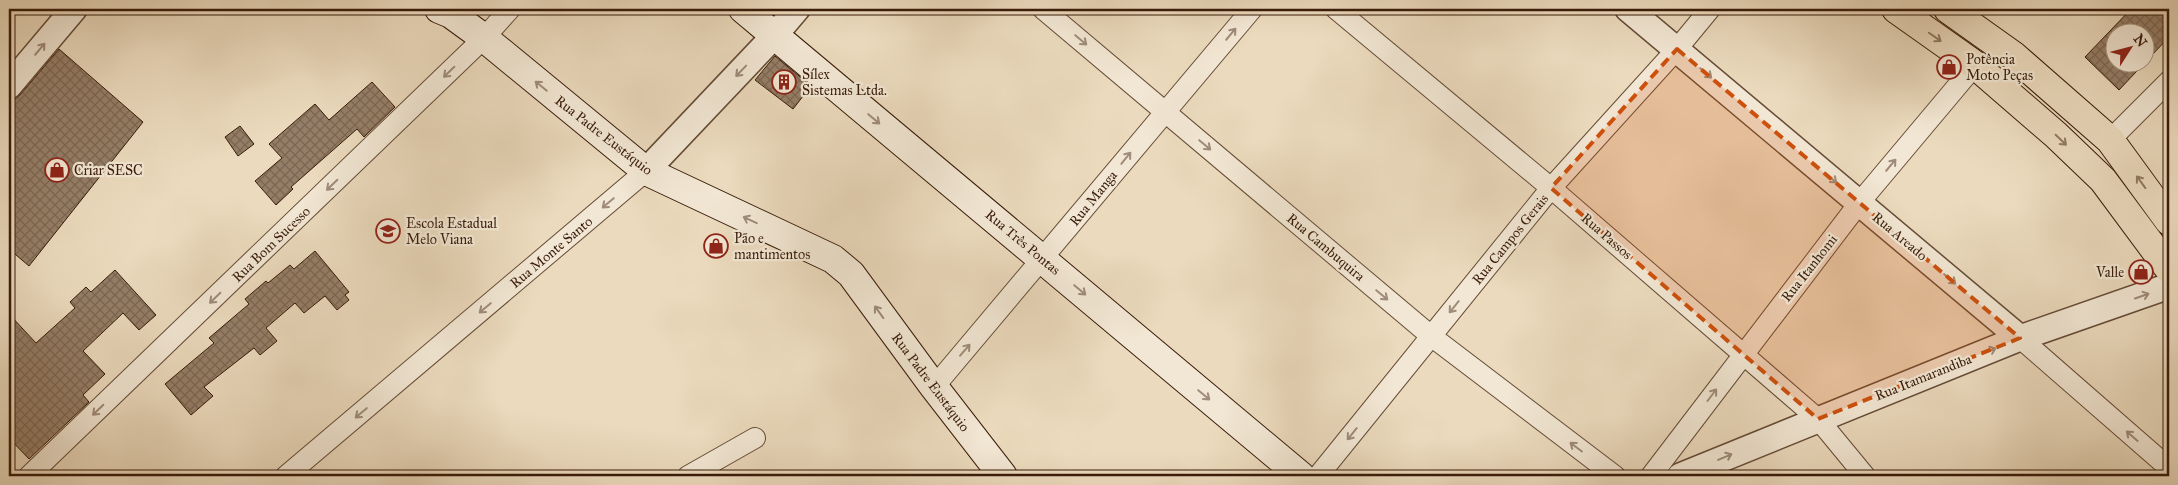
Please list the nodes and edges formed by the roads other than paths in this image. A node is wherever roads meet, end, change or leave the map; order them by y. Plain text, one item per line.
1 (74, 9) edge
2 (439, 9) edge
3 (510, 9) edge
4 (743, 9) edge
5 (797, 9) edge
6 (1043, 9) edge
7 (1252, 9) edge
8 (1336, 9) edge
9 (1628, 9) edge
10 (1710, 9) edge
11 (1896, 9) edge
12 (1948, 9) edge
13 (774, 36) junction
14 (484, 38) junction
15 (1677, 49) junction
16 (1975, 65) junction
17 (2169, 81) edge
18 (9, 86) edge
19 (1165, 111) junction
20 (2110, 140) junction
21 (646, 172) junction
22 (1551, 188) junction
23 (1860, 202) junction
24 (2169, 221) edge
25 (1044, 259) junction
26 (2169, 269) edge
27 (2169, 286) edge
28 (1431, 336) junction
29 (2020, 338) junction
30 (1743, 353) junction
31 (934, 387) junction
32 (1818, 418) junction
33 (755, 438) dead end
34 (2169, 468) edge
35 (30, 476) edge
36 (286, 476) edge
37 (688, 476) edge
38 (1004, 476) edge
39 (1301, 476) edge
40 (1318, 476) edge
41 (1615, 476) edge
42 (1651, 476) edge
43 (1680, 476) edge
44 (1865, 476) edge

18 -> 1 street
2 - 14 main road, Rua Padre Eustáquio
3 - 14 street, Rua Bom Sucesso
4 - 13 main road, Rua Três Pontas
5 - 13 street, Rua Monte Santo
6 -> 19 street, Rua Cambuquira
19 -> 7 street, Rua Manga
8 - 22 street, Rua Passos
9 - 15 street, Rua Areado
10 - 15 street, Rua Campos Gerais
11 -> 16 main road
12 - 20 main road
13 -> 21 street, Rua Monte Santo
13 -> 25 main road, Rua Três Pontas
21 -> 14 main road, Rua Padre Eustáquio
14 -> 35 street, Rua Bom Sucesso
15 - 22 street, Rua Campos Gerais
15 -> 23 street, Rua Areado
23 -> 16 street, Rua Itanhomi
16 -> 26 main road
17 - 20 street
25 -> 19 street, Rua Manga
19 -> 28 street, Rua Cambuquira
24 -> 20 main road
31 -> 21 main road, Rua Padre Eustáquio
21 -> 36 street, Rua Monte Santo
22 -> 28 street, Rua Campos Gerais
22 - 30 street, Rua Passos
23 -> 29 street, Rua Areado
23 - 30 street, Rua Itanhomi
31 -> 25 street, Rua Manga
25 -> 39 main road, Rua Três Pontas
29 -> 27 street, Rua Itamarandiba
28 -> 40 street, Rua Campos Gerais
41 -> 28 street, Rua Cambuquira
32 -> 29 street, Rua Itamarandiba
34 -> 29 street, Rua Areado
30 - 32 street, Rua Passos
42 -> 30 street, Rua Itanhomi
31 - 38 main road, Rua Padre Eustáquio
43 -> 32 street, Rua Itamarandiba
32 - 44 street, Rua Passos
33 - 37 street

